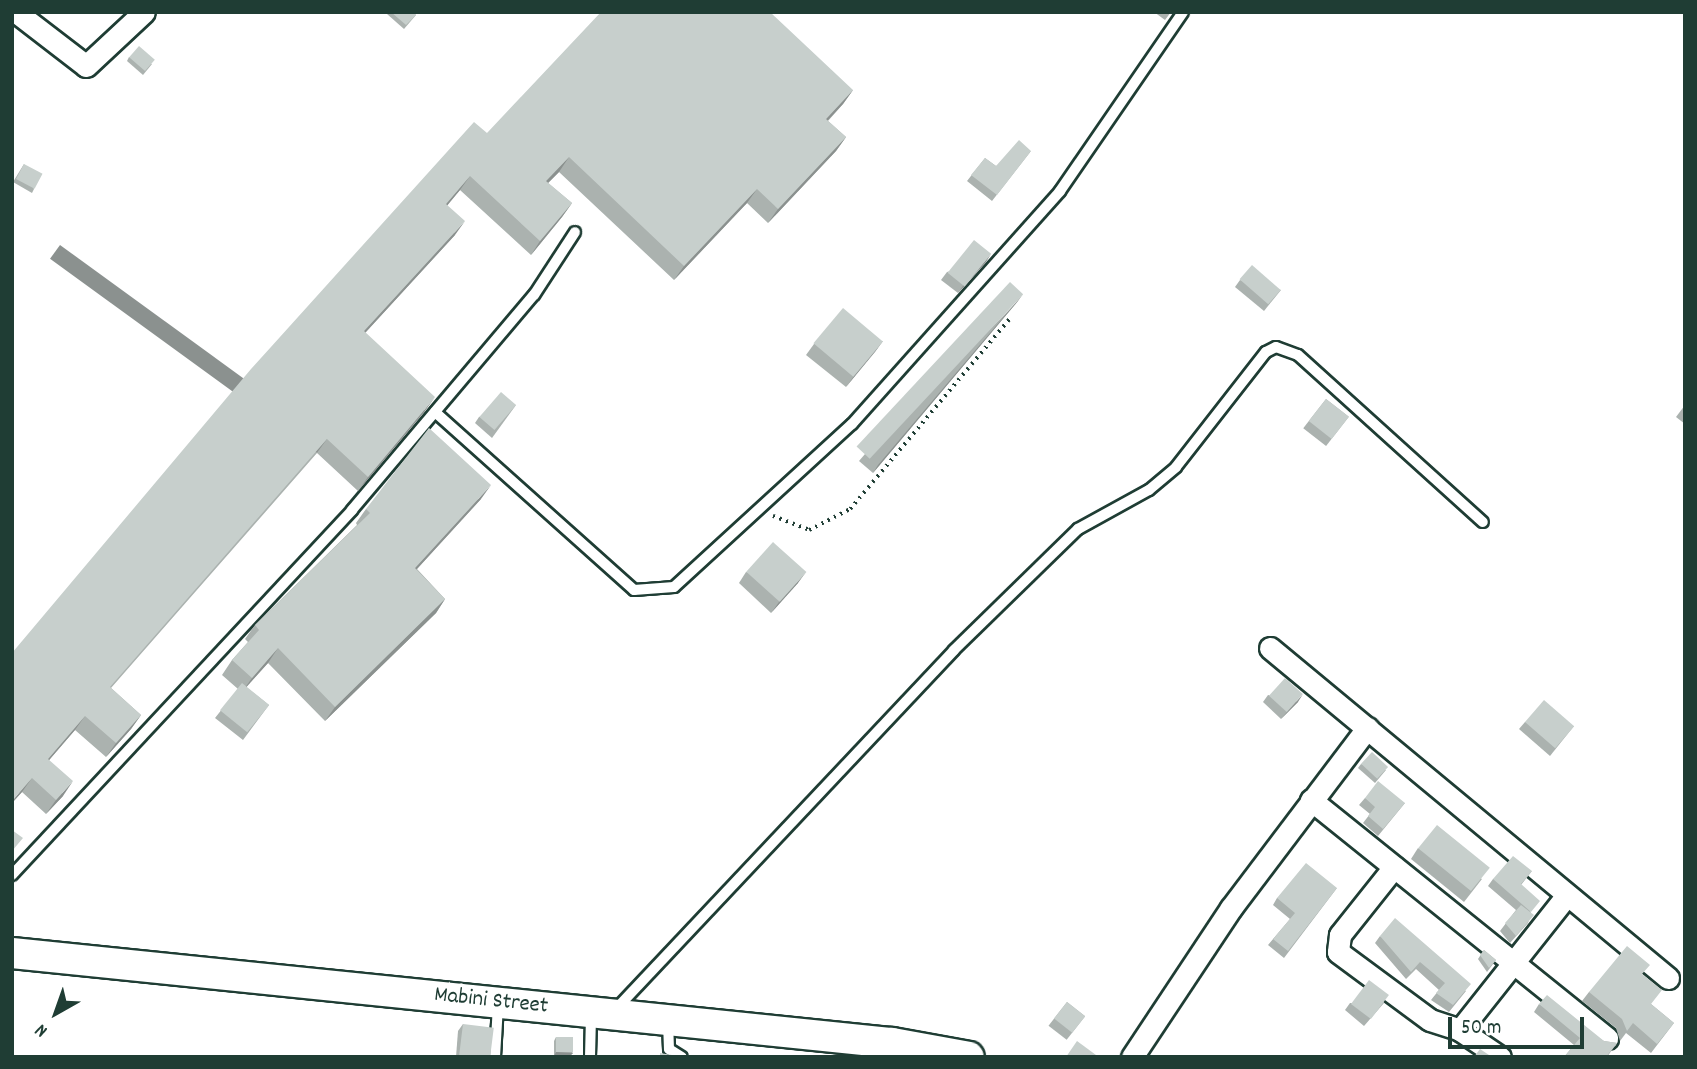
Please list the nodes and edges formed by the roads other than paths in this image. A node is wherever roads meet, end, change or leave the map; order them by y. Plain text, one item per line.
1 (16, 12) edge
2 (144, 12) edge
3 (1184, 12) edge
4 (575, 232) dead end
5 (435, 412) junction
6 (1483, 523) dead end
7 (1270, 648) dead end
8 (1367, 728) junction
9 (1311, 800) junction
10 (1394, 867) junction
11 (12, 875) edge
12 (1567, 895) junction
13 (12, 953) edge
14 (1513, 963) junction
15 (1668, 978) dead end
16 (498, 1002) junction
17 (601, 1014) junction
18 (668, 1021) junction
19 (1460, 1030) junction
20 (1606, 1038) edge
21 (495, 1057) edge
22 (590, 1057) edge
23 (682, 1057) edge
24 (969, 1057) edge
25 (1132, 1057) edge
26 (1500, 1057) edge

1 - 2 street
3 - 5 lane
4 - 5 lane
5 - 11 lane
6 - 17 lane
7 - 8 street
8 - 9 street
8 - 12 street
9 - 10 street
9 - 25 street
10 - 14 street
10 - 19 street
12 - 14 street
12 - 15 street
13 - 16 main road, Mabini Street
14 - 19 street
14 - 20 street
16 - 17 main road, Mabini Street
16 - 21 lane
17 - 18 main road, Mabini Street
17 - 22 lane
18 - 23 lane
18 - 24 main road, Mabini Street
19 - 26 street

